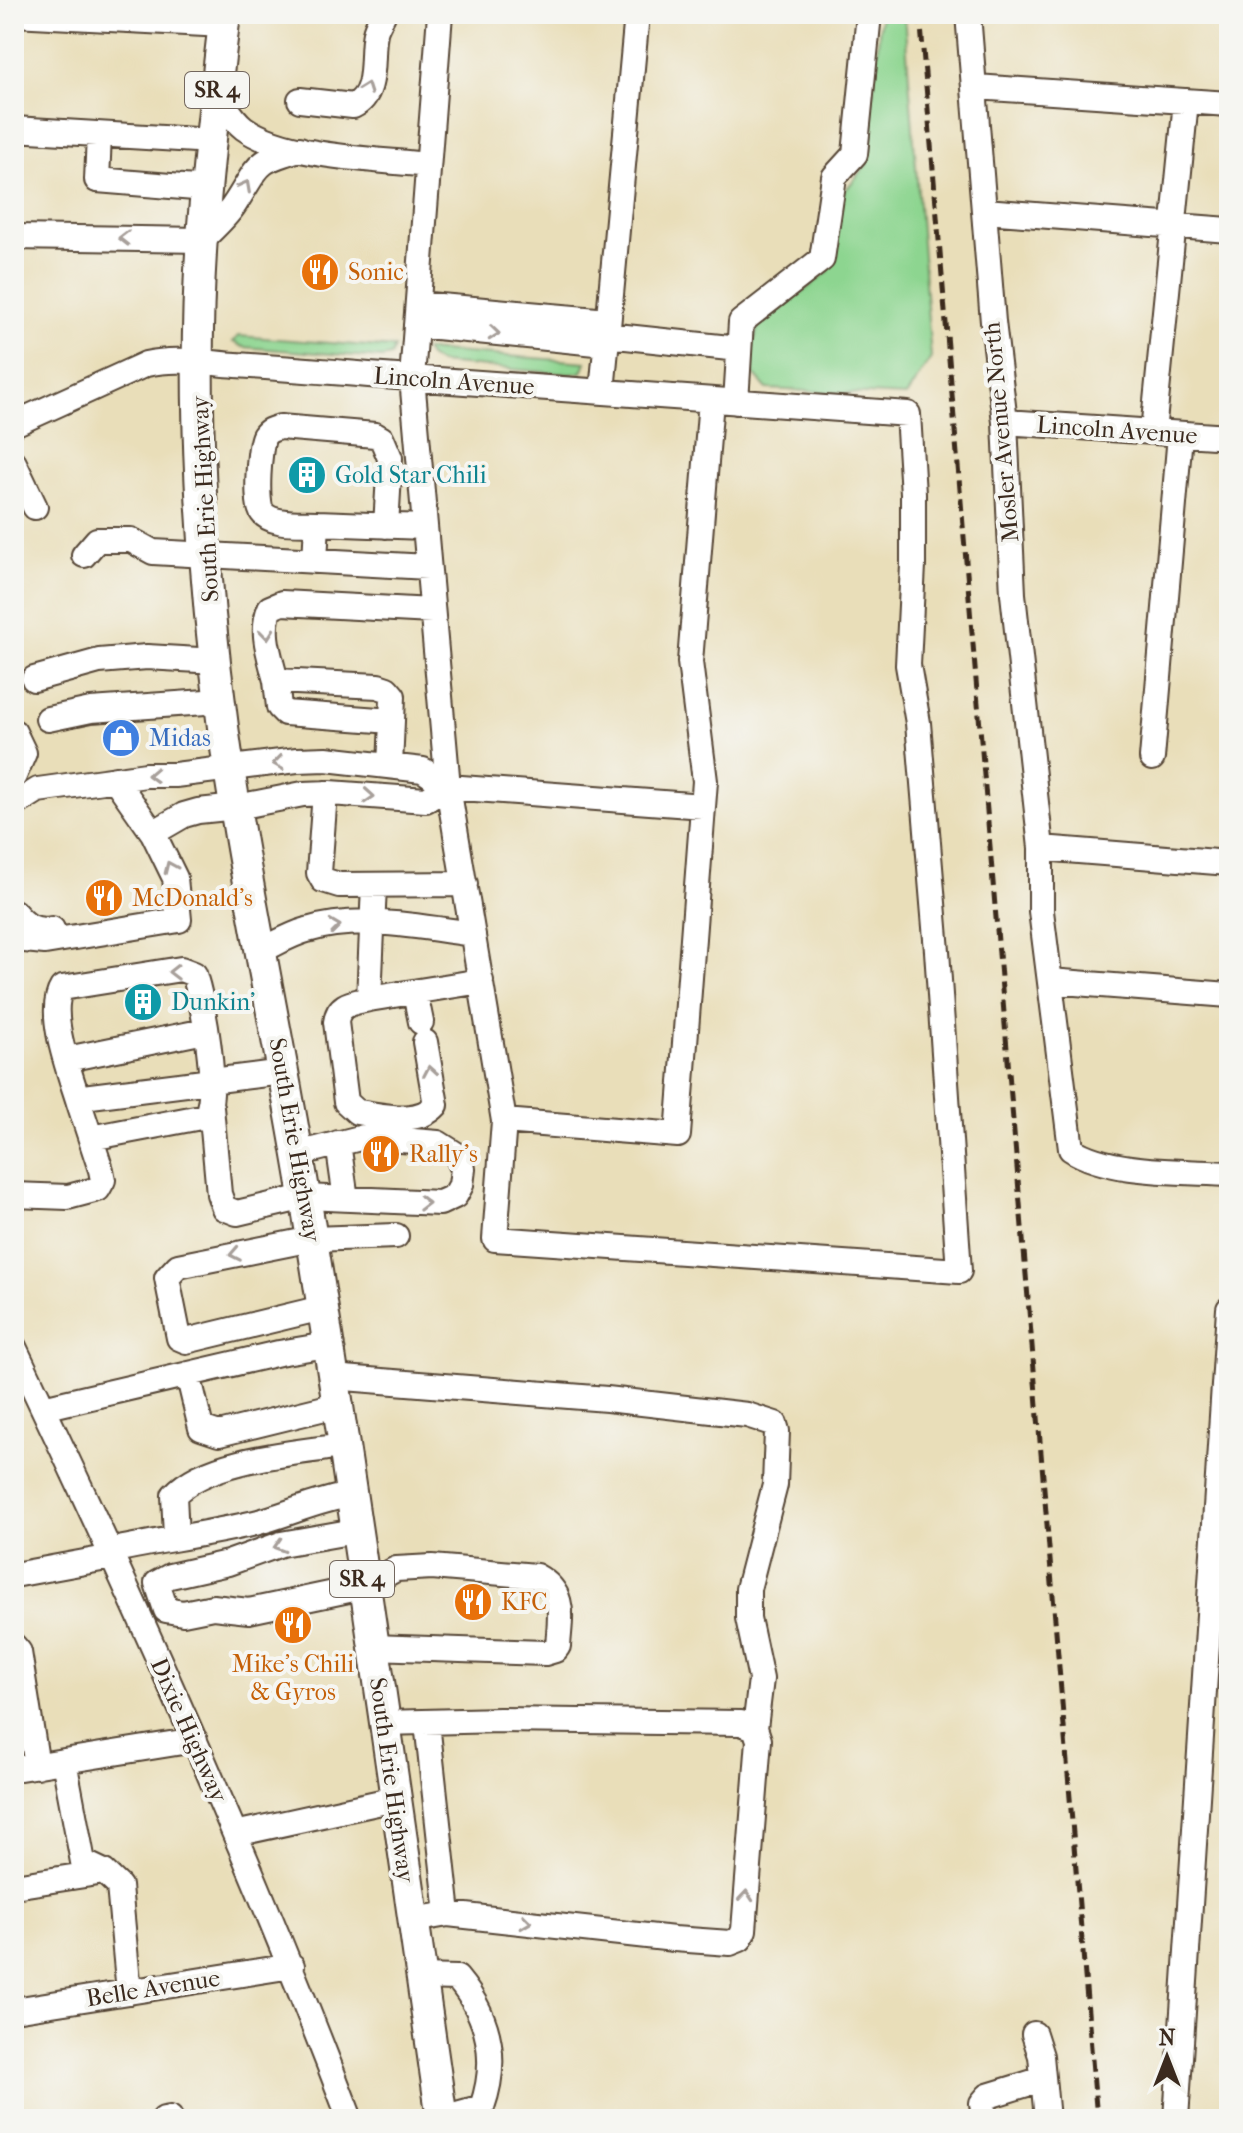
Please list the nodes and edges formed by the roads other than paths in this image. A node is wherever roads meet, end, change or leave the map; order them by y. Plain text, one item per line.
1 (14, 14) edge
2 (440, 14) edge
3 (637, 14) edge
4 (869, 14) edge
5 (968, 14) edge
6 (383, 15) edge
7 (224, 19) edge
8 (976, 87) junction
9 (217, 94) junction
10 (300, 100) dead end
11 (1186, 101) junction
12 (1229, 104) edge
13 (14, 129) edge
14 (99, 135) junction
15 (212, 141) junction
16 (300, 149) junction
17 (428, 165) junction
18 (207, 189) junction
19 (985, 211) junction
20 (1173, 225) junction
21 (1229, 230) edge
22 (14, 237) edge
23 (202, 240) junction
24 (417, 315) junction
25 (607, 333) junction
26 (739, 349) junction
27 (199, 362) junction
28 (412, 378) junction
29 (602, 392) junction
30 (711, 400) junction
31 (736, 402) junction
32 (1005, 422) junction
33 (14, 424) edge
34 (1153, 432) junction
35 (1180, 435) junction
36 (1229, 437) edge
37 (14, 463) edge
38 (35, 507) dead end
39 (317, 523) junction
40 (386, 526) junction
41 (424, 527) junction
42 (84, 555) dead end
43 (206, 555) junction
44 (321, 562) junction
45 (428, 567) junction
46 (325, 606) junction
47 (432, 611) junction
48 (216, 661) junction
49 (34, 679) dead end
50 (276, 681) junction
51 (220, 701) junction
52 (48, 719) dead end
53 (392, 721) junction
54 (19, 742) edge
55 (1152, 758) dead end
56 (390, 766) junction
57 (231, 769) junction
58 (14, 776) edge
59 (115, 779) junction
60 (448, 787) junction
61 (325, 793) junction
62 (14, 805) edge
63 (703, 806) junction
64 (237, 807) junction
65 (153, 833) junction
66 (1041, 848) junction
67 (1229, 863) edge
68 (465, 884) junction
69 (374, 885) junction
70 (373, 923) junction
71 (17, 925) edge
72 (473, 934) junction
73 (262, 950) junction
74 (481, 981) junction
75 (1050, 981) junction
76 (415, 993) junction
77 (1229, 995) edge
78 (369, 999) junction
79 (205, 1031) junction
80 (67, 1059) junction
81 (283, 1072) junction
82 (212, 1081) junction
83 (79, 1103) junction
84 (211, 1107) junction
85 (504, 1121) junction
86 (91, 1138) junction
87 (338, 1143) junction
88 (297, 1154) junction
89 (1229, 1174) edge
90 (14, 1195) edge
91 (305, 1197) junction
92 (346, 1199) junction
93 (396, 1236) dead end
94 (312, 1239) junction
95 (322, 1308) junction
96 (1229, 1309) edge
97 (327, 1345) junction
98 (14, 1347) edge
99 (188, 1374) junction
100 (334, 1391) junction
101 (43, 1408) junction
102 (343, 1446) junction
103 (350, 1495) junction
104 (355, 1531) junction
105 (176, 1537) junction
106 (110, 1554) junction
107 (14, 1575) edge
108 (157, 1583) junction
109 (363, 1587) junction
110 (127, 1591) junction
111 (166, 1610) junction
112 (139, 1616) junction
113 (14, 1646) edge
114 (372, 1647) junction
115 (384, 1723) junction
116 (427, 1723) junction
117 (755, 1728) junction
118 (195, 1740) junction
119 (64, 1761) junction
120 (26, 1768) edge
121 (395, 1799) junction
122 (235, 1834) junction
123 (104, 1872) junction
124 (14, 1886) edge
125 (448, 1914) junction
126 (413, 1920) junction
127 (292, 1966) junction
128 (421, 1977) junction
129 (129, 1992) junction
130 (14, 2010) edge
131 (1034, 2034) dead end
132 (1043, 2079) junction
133 (170, 2118) edge
134 (442, 2118) edge
135 (164, 2119) edge
136 (350, 2119) edge
137 (984, 2119) edge
138 (1047, 2119) edge
139 (1176, 2119) edge

1 - 7 street
2 - 17 street
3 - 25 street
4 - 26 street
5 - 8 street, Mosler Avenue North
10 -> 6 street
7 - 9 main road, South Erie Highway / SR 4
8 - 11 street
8 - 19 street, Mosler Avenue North
9 - 15 main road, South Erie Highway / SR 4
9 - 16 street
11 - 12 street
11 - 20 street
13 - 14 street
14 - 15 street
14 - 18 street
15 - 18 main road, South Erie Highway / SR 4
16 - 17 street
23 -> 16 street
17 - 24 street
18 - 23 main road, South Erie Highway / SR 4
19 - 20 street
19 - 32 street, Mosler Avenue North
20 - 21 street
20 - 34 street
23 -> 22 street
23 - 27 main road, South Erie Highway / SR 4
24 - 25 street
24 - 28 street
25 - 26 street
25 - 29 street
26 - 31 street
27 - 28 street, Lincoln Avenue
27 - 33 street, Lincoln Avenue
27 - 43 main road, South Erie Highway / SR 4
28 - 29 street, Lincoln Avenue
28 - 41 street
29 - 30 street, Lincoln Avenue
30 - 31 street, Lincoln Avenue
30 - 63 street
31 - 85 street, Lincoln Avenue
32 - 34 street, Lincoln Avenue
32 - 66 street, Mosler Avenue North
34 - 35 street, Lincoln Avenue
35 - 36 street, Lincoln Avenue
35 - 55 street
37 - 38 street
39 - 40 street
39 - 40 street
39 - 44 street
40 - 41 street
41 - 45 street
42 - 43 street
43 - 44 street
43 - 48 main road, South Erie Highway / SR 4
44 - 45 street
44 - 46 street
45 - 47 street
46 - 47 street
46 -> 50 street
47 - 60 street
48 - 49 street
48 - 51 main road, South Erie Highway / SR 4
50 - 53 street
50 - 53 street
51 - 52 street
51 - 57 main road, South Erie Highway / SR 4
53 - 56 street
54 - 58 street
56 -> 57 street
56 - 60 street
57 -> 59 street
57 - 64 main road, South Erie Highway / SR 4
59 - 62 street
59 - 65 street
61 -> 60 street
60 - 63 street
60 - 68 street
61 - 64 street
61 - 69 street
63 - 85 street
64 - 65 street
64 - 73 main road, South Erie Highway / SR 4
71 -> 65 street
66 - 67 street
66 - 75 street, Mosler Avenue North
68 - 69 street
68 - 72 street
69 - 70 street
70 - 72 street
73 -> 70 street
70 - 78 street
72 - 74 street
73 - 81 main road, South Erie Highway / SR 4
74 - 76 street
74 - 85 street
75 - 77 street
75 - 89 street, Mosler Avenue North
76 - 78 street
78 -> 76 street
79 - 80 street
79 -> 80 street
79 - 82 street
80 - 83 street
81 - 82 street
81 - 88 main road, South Erie Highway / SR 4
82 - 83 street
82 - 84 street
83 - 86 street
84 - 86 street
84 - 91 street
86 - 90 street
87 - 88 street
87 - 92 street
92 -> 87 street
88 - 91 main road, South Erie Highway / SR 4
91 - 92 street
91 - 94 main road, South Erie Highway / SR 4
93 - 94 street
94 - 95 main road, South Erie Highway / SR 4
94 -> 95 street
95 - 97 main road, South Erie Highway / SR 4
96 - 139 street
97 - 99 street
97 - 100 main road, South Erie Highway / SR 4
98 - 101 street, Dixie Highway
99 - 100 street
99 - 101 street
100 - 102 main road, South Erie Highway / SR 4
100 - 117 street
101 - 106 street, Dixie Highway
102 - 103 main road, South Erie Highway / SR 4
102 - 105 street
103 - 104 main road, South Erie Highway / SR 4
103 - 105 street
104 -> 108 street
104 - 109 main road, South Erie Highway / SR 4
105 - 106 street
106 - 107 street
106 - 110 street, Dixie Highway
108 - 110 street
108 - 111 street
109 - 111 street
109 - 114 main road, South Erie Highway / SR 4
109 - 114 street
110 - 112 street, Dixie Highway
111 - 112 street
112 - 118 street, Dixie Highway
113 - 120 street
114 - 115 main road, South Erie Highway / SR 4
115 - 116 street
115 - 121 main road, South Erie Highway / SR 4
116 - 117 street
116 - 125 street
125 -> 117 street
118 - 119 street
118 - 122 street, Dixie Highway
119 - 120 street
119 - 123 street
121 - 122 street
121 - 126 main road, South Erie Highway / SR 4
122 - 127 street, Dixie Highway
123 - 124 street
123 - 129 street
125 - 126 street
126 - 128 main road, South Erie Highway / SR 4
127 - 129 street, Belle Avenue
127 - 136 street, Dixie Highway
128 - 134 main road, South Erie Highway / SR 4
128 - 134 street
129 - 130 street, Belle Avenue
131 - 132 street
132 - 137 street
132 - 138 street
133 - 135 street

